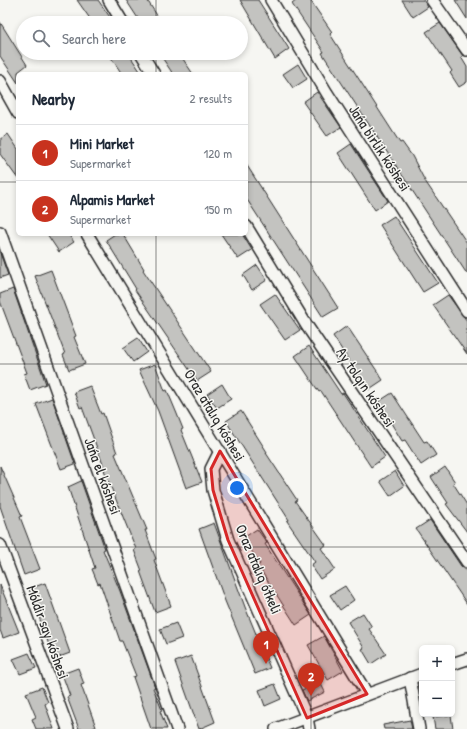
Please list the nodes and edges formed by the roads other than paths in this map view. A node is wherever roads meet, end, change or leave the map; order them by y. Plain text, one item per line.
1 (109, 0) edge
2 (271, 0) edge
3 (432, 0) edge
4 (119, 16) edge
5 (467, 50) edge
6 (145, 60) edge
7 (153, 72) edge
8 (0, 81) edge
9 (16, 109) edge
10 (248, 229) edge
11 (0, 232) edge
12 (88, 236) edge
13 (467, 311) edge
14 (220, 451) junction
15 (0, 545) edge
16 (467, 562) edge
17 (467, 659) edge
18 (455, 663) edge
19 (419, 675) edge
20 (410, 678) junction
21 (367, 694) junction
22 (308, 723) edge
23 (68, 729) edge
24 (177, 729) edge
25 (276, 729) edge
26 (419, 729) edge

1 - 4 street
2 - 13 street, Jańa birlik kóshesi
3 - 5 street
6 - 7 street
8 - 9 street
10 - 16 street, Ay tolqın kóshesi
11 - 24 street, Jańa el kóshesi
12 - 14 street, Oraz atalıq kóshesi
14 - 21 street, Oraz atalıq kóshesi
14 - 22 street, Oraz atalıq ótkeli
15 - 23 street, Móldir say kóshesi
17 - 18 street
19 - 20 street
20 - 21 street
20 - 26 street
21 - 22 street
22 - 25 street

